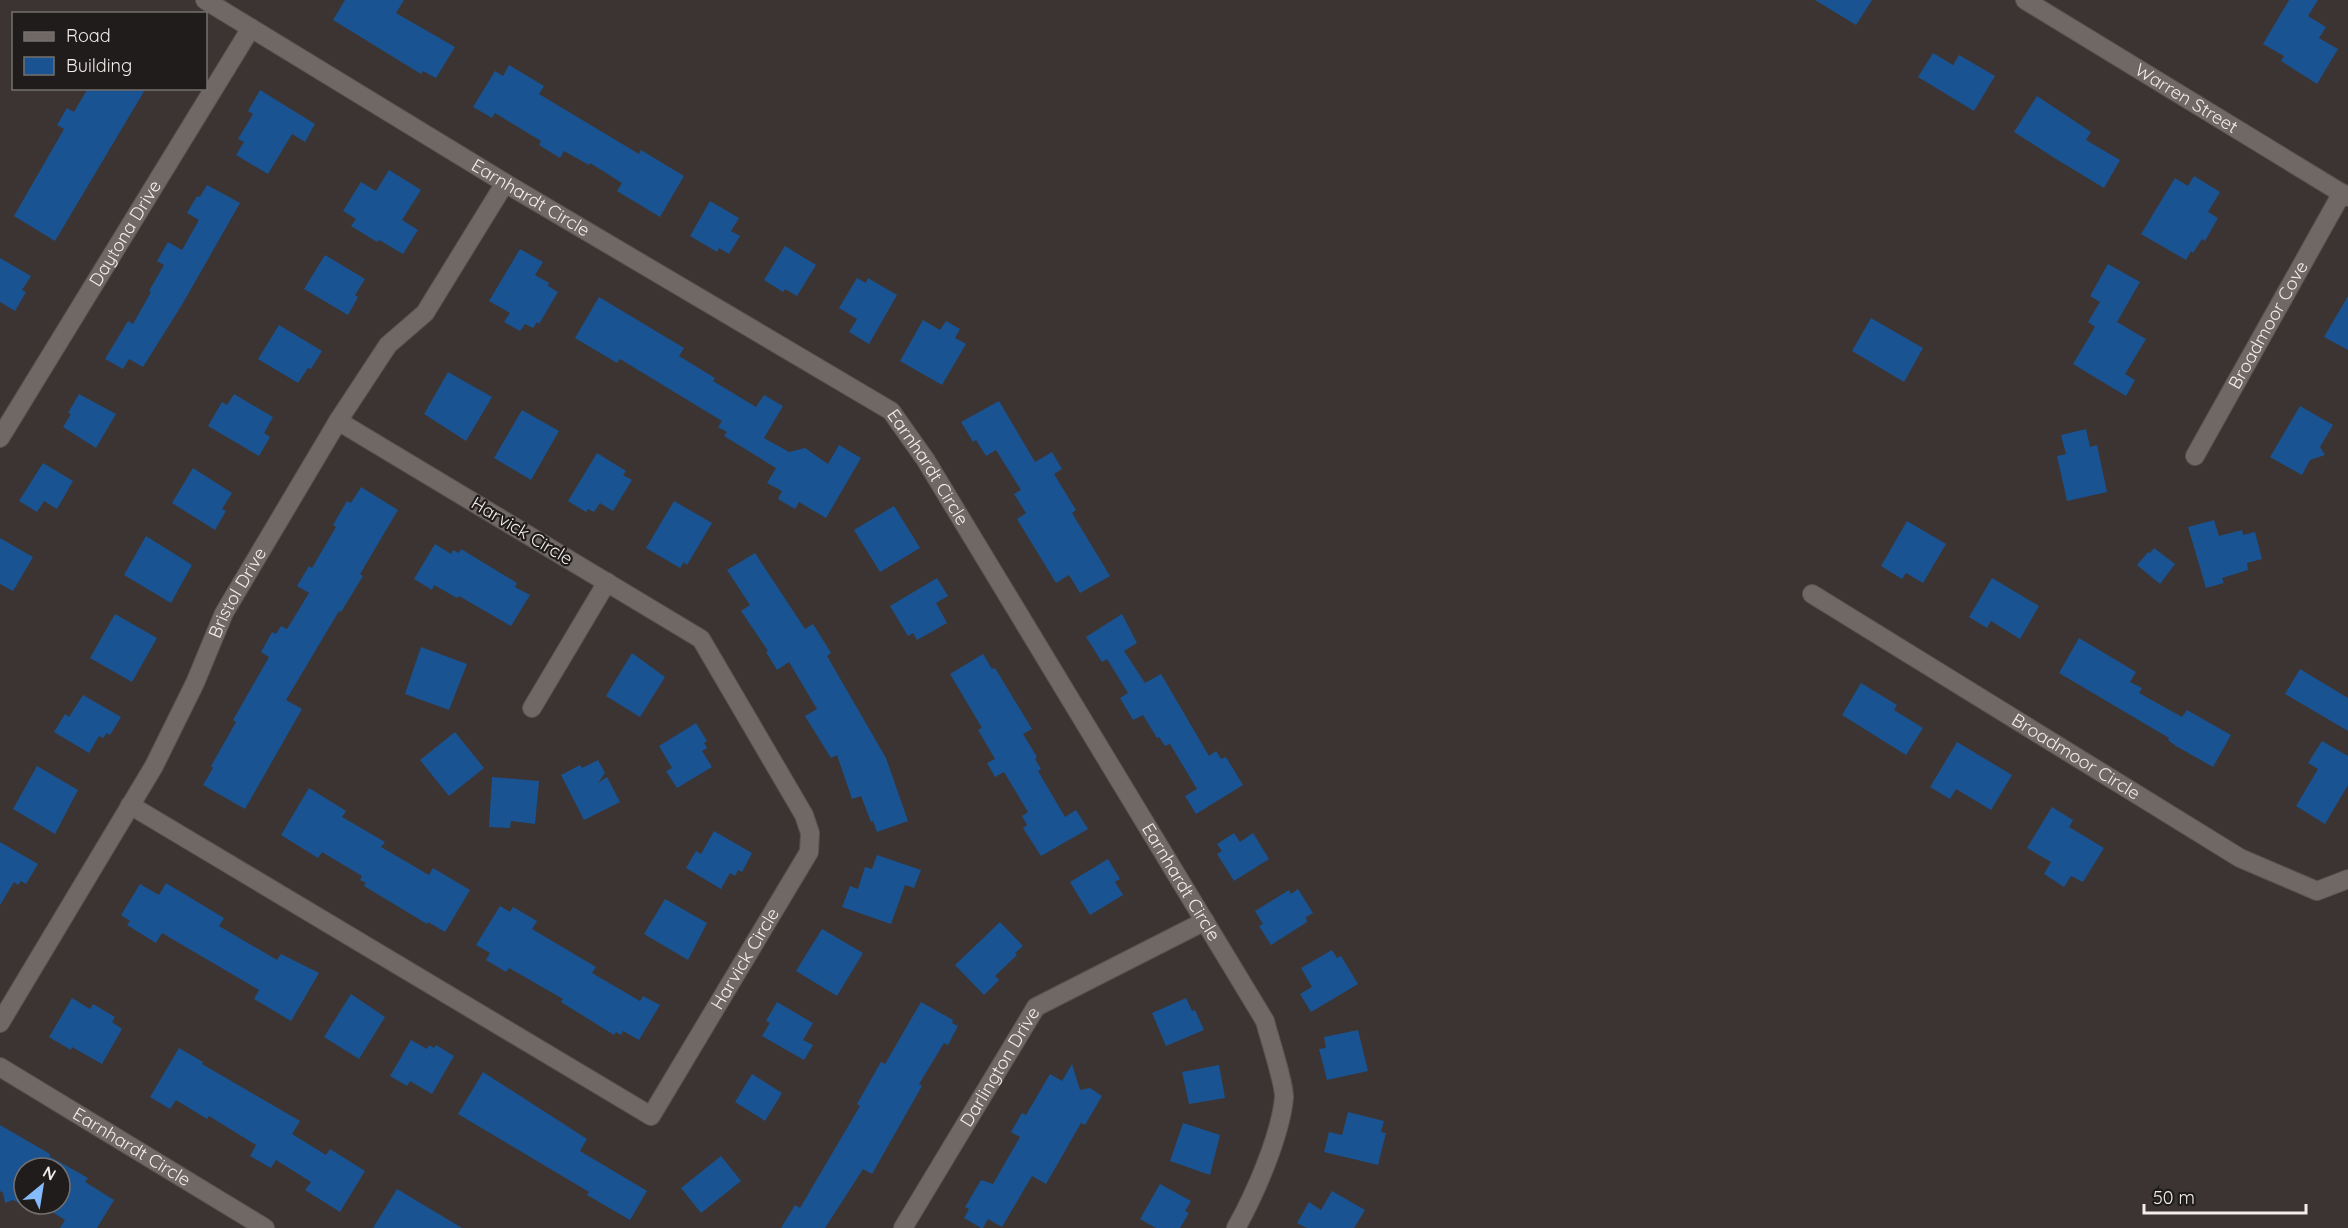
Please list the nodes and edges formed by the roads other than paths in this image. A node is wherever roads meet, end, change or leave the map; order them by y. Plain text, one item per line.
1 (205, 0) edge
2 (2025, 0) edge
3 (251, 28) junction
4 (505, 183) junction
5 (2345, 195) edge
6 (338, 421) junction
7 (0, 438) edge
8 (2195, 456) dead end
9 (607, 582) junction
10 (1812, 594) dead end
11 (532, 708) dead end
12 (130, 805) junction
13 (2348, 879) edge
14 (1205, 921) junction
15 (0, 1023) edge
16 (0, 1067) edge
17 (265, 1228) edge
18 (903, 1228) edge
19 (1236, 1228) edge

1 - 3 street, Earnhardt Circle
2 - 5 street, Warren Street
3 - 4 street, Earnhardt Circle
3 - 7 street, Daytona Drive
4 - 6 street, Bristol Drive
4 - 14 street, Earnhardt Circle
5 - 8 street, Broadmoor Cove
6 - 9 street, Harvick Circle
6 - 12 street, Bristol Drive
9 - 11 street
9 - 12 street, Harvick Circle
10 - 13 street, Broadmoor Circle
12 - 15 street, Bristol Drive
14 - 18 street, Darlington Drive
14 - 19 street, Earnhardt Circle
16 - 17 street, Earnhardt Circle

